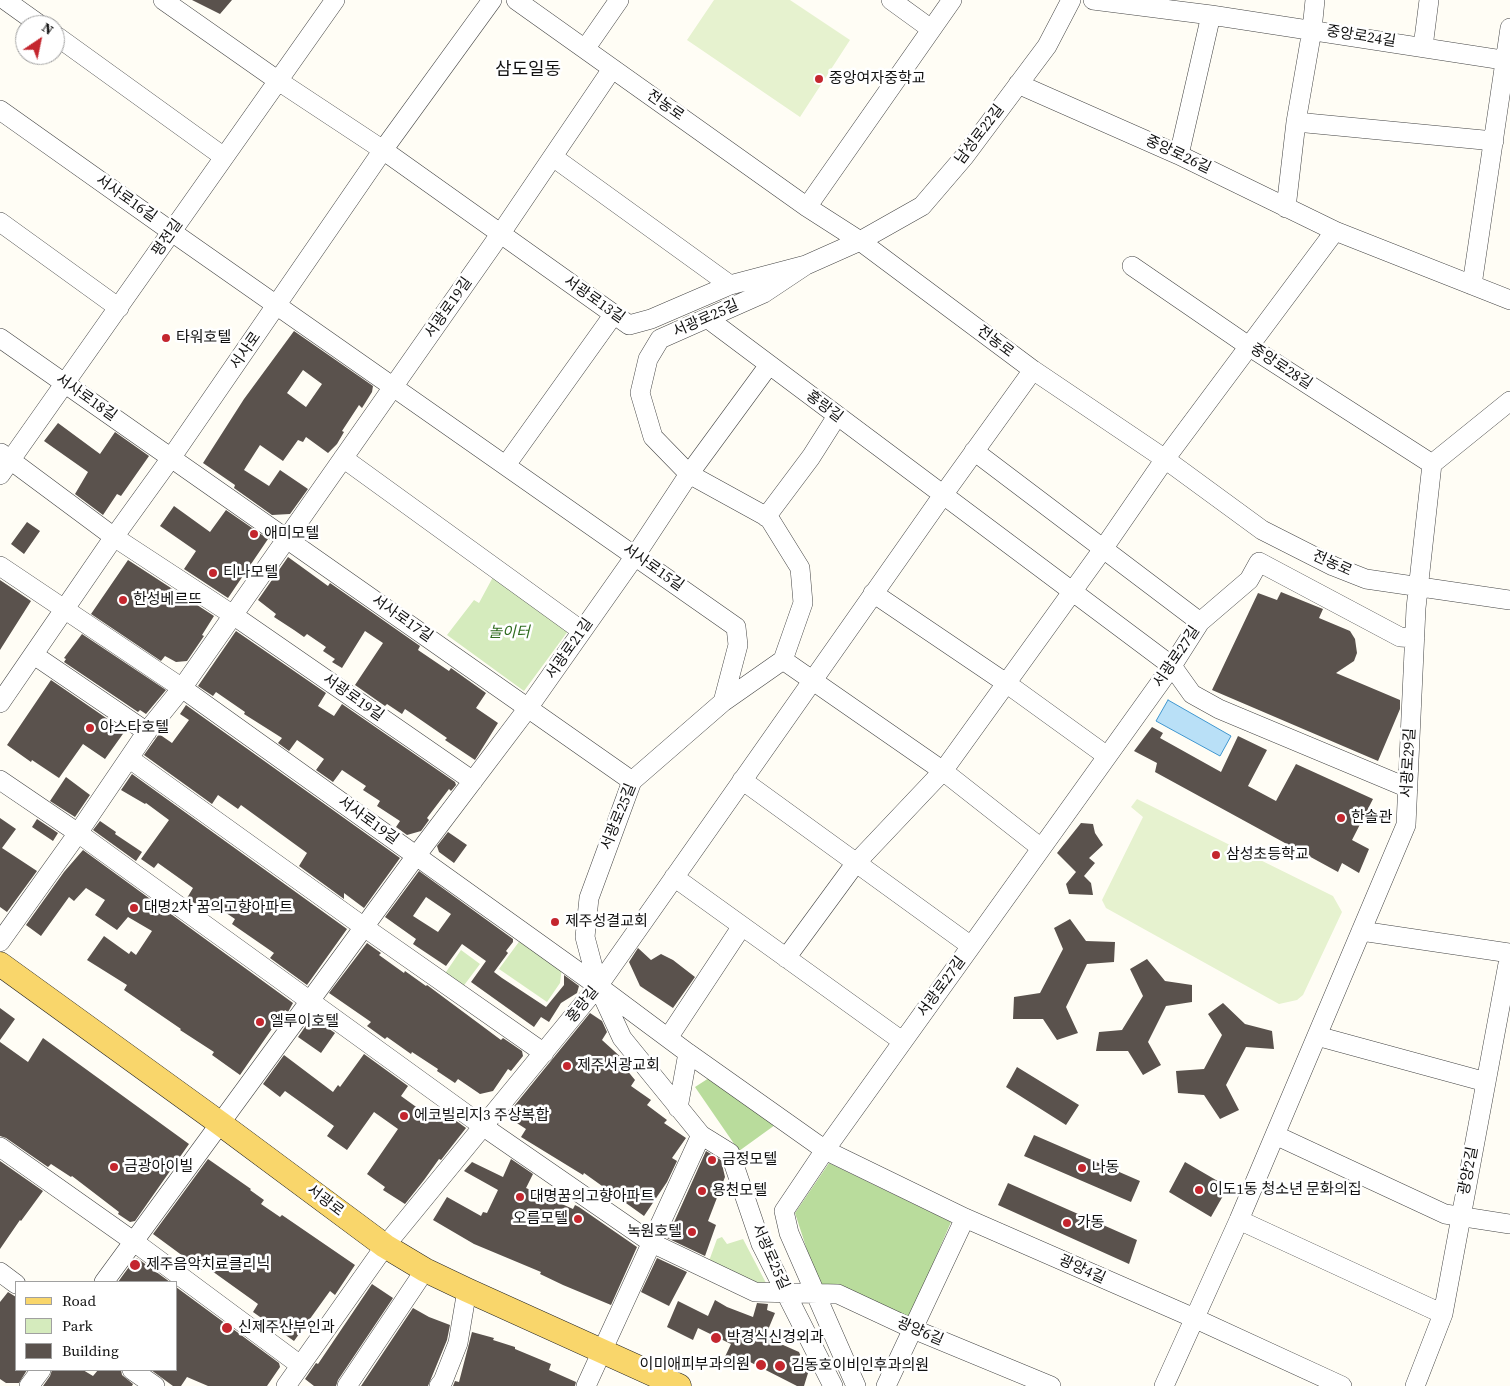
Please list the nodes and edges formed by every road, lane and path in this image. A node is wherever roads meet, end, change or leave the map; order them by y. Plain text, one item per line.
1 (163, 0) edge
2 (492, 0) edge
3 (516, 0) edge
4 (619, 0) edge
5 (891, 0) edge
6 (952, 0) edge
7 (1071, 0) edge
8 (1093, 0) edge
9 (1315, 0) edge
10 (1428, 0) edge
11 (2, 1) edge
12 (332, 1) edge
13 (24, 15) edge
14 (1211, 15) junction
15 (1510, 28) edge
16 (931, 30) junction
17 (1312, 30) junction
18 (65, 43) edge
19 (1423, 46) junction
20 (584, 50) junction
21 (1508, 60) edge
22 (612, 69) junction
23 (277, 80) junction
24 (1018, 84) junction
25 (0, 110) edge
26 (1296, 122) junction
27 (1494, 141) junction
28 (383, 150) junction
29 (1178, 155) junction
30 (224, 157) junction
31 (553, 157) junction
32 (807, 207) junction
33 (1286, 208) junction
34 (0, 222) edge
35 (1335, 231) junction
36 (172, 232) junction
37 (501, 234) junction
38 (860, 241) junction
39 (806, 265) junction
40 (1132, 266) dead end
41 (730, 284) junction
42 (1472, 285) junction
43 (1510, 300) edge
44 (277, 305) junction
45 (119, 308) junction
46 (614, 314) junction
47 (707, 318) junction
48 (651, 319) junction
49 (0, 338) edge
50 (660, 338) junction
51 (1250, 347) junction
52 (769, 365) junction
53 (1033, 370) junction
54 (64, 383) junction
55 (394, 386) junction
56 (1510, 401) edge
57 (837, 416) junction
58 (974, 451) junction
59 (172, 458) junction
60 (343, 458) junction
61 (1165, 459) junction
62 (4, 462) edge
63 (1432, 464) junction
64 (506, 465) junction
65 (689, 474) junction
66 (942, 494) junction
67 (766, 517) junction
68 (114, 537) junction
69 (287, 539) junction
70 (1104, 549) junction
71 (635, 556) junction
72 (0, 566) edge
73 (1420, 587) junction
74 (1073, 592) junction
75 (873, 593) junction
76 (1510, 600) edge
77 (64, 610) junction
78 (233, 615) junction
79 (1206, 616) junction
80 (582, 631) junction
81 (1415, 638) junction
82 (34, 655) junction
83 (783, 660) junction
84 (1172, 666) junction
85 (811, 680) junction
86 (1006, 683) junction
87 (182, 688) junction
88 (723, 702) junction
89 (0, 703) edge
90 (528, 708) junction
91 (147, 732) junction
92 (1107, 756) junction
93 (130, 759) junction
94 (943, 771) junction
95 (0, 780) edge
96 (742, 780) junction
97 (473, 781) junction
98 (632, 781) junction
99 (1408, 788) junction
100 (78, 833) junction
101 (1041, 848) junction
102 (416, 856) junction
103 (855, 864) junction
104 (674, 877) junction
105 (742, 926) junction
106 (364, 928) junction
107 (1361, 931) junction
108 (0, 942) edge
109 (971, 946) junction
110 (1510, 953) edge
111 (786, 958) junction
112 (0, 964) edge
113 (598, 986) junction
114 (310, 1002) junction
115 (1317, 1036) junction
116 (668, 1038) junction
117 (902, 1041) junction
118 (544, 1053) junction
119 (688, 1053) junction
120 (1486, 1082) junction
121 (678, 1108) junction
122 (220, 1124) junction
123 (484, 1127) junction
124 (1275, 1135) junction
125 (701, 1136) junction
126 (0, 1147) edge
127 (825, 1150) junction
128 (784, 1211) junction
129 (1460, 1217) junction
130 (965, 1218) junction
131 (1239, 1220) junction
132 (1510, 1224) edge
133 (133, 1241) junction
134 (652, 1243) junction
135 (761, 1244) junction
136 (385, 1246) junction
137 (425, 1270) junction
138 (0, 1272) edge
139 (105, 1281) edge
140 (15, 1283) edge
141 (467, 1290) junction
142 (786, 1293) junction
143 (815, 1294) junction
144 (1443, 1314) junction
145 (1194, 1318) junction
146 (913, 1329) junction
147 (602, 1351) junction
148 (300, 1365) junction
149 (40, 1371) edge
150 (133, 1371) edge
151 (29, 1386) edge
152 (154, 1386) edge
153 (286, 1386) edge
154 (347, 1386) edge
155 (439, 1386) edge
156 (586, 1386) edge
157 (679, 1386) edge
158 (833, 1386) edge
159 (856, 1386) edge
160 (886, 1386) edge
161 (1051, 1386) edge
162 (1164, 1386) edge
163 (1342, 1386) edge
164 (1415, 1386) edge

1 - 23 street, 서광로13길
2 - 28 street, 서사로
3 - 20 street, 전농로
4 - 20 street
5 - 16 street
6 - 16 street
7 - 24 street, 남성로22길
8 - 14 street, 중앙로24길
9 - 17 street
10 - 19 street
11 - 13 street
12 - 23 street, 평전길
14 - 17 street, 중앙로24길
14 - 29 street
15 - 21 street
16 - 32 street
17 - 19 street, 중앙로24길
17 - 26 street
18 - 30 street
19 - 21 street, 중앙로24길
20 - 22 street, 전농로
21 - 27 street
22 - 31 street, 서광로19길
22 - 32 street, 전농로
23 - 28 street, 서광로13길
23 - 30 street, 평전길
24 - 29 street, 중앙로26길
24 - 38 street, 남성로22길
25 - 36 street, 서사로16길
26 - 27 street
26 - 33 street
27 - 42 street
28 - 37 street, 서광로13길
28 - 44 street, 서사로
29 - 33 street, 중앙로26길
30 - 36 street, 평전길
31 - 37 street, 서광로19길
31 - 41 street
32 - 38 street, 전농로
33 - 35 street, 중앙로26길
34 - 45 street
35 - 42 street, 중앙로26길
35 - 51 street
36 - 44 street, 서사로16길
36 - 45 street, 평전길
37 - 46 street, 서광로13길
37 - 55 street, 서광로19길
38 - 39 street, 서광로13길
38 - 53 street, 전농로
39 - 41 street, 서광로13길
39 - 47 street, 서광로25길
40 - 51 street, 중앙로28길
41 - 48 street, 서광로13길
42 - 43 street, 중앙로26길
44 - 55 street, 서사로15길
44 - 59 street, 서사로
45 - 54 street, 평전길
46 - 48 street, 서광로13길
46 - 64 street
47 - 50 street, 서광로25길
47 - 52 street, 홍랑길
48 - 50 street
49 - 54 street, 서사로18길
50 - 65 street, 서광로25길
51 - 61 street
51 - 63 street, 중앙로28길
52 - 57 street, 홍랑길
52 - 65 street, 서광로21길
53 - 58 street, 홍랑길
53 - 61 street, 전농로
54 - 59 street, 서사로18길
54 - 62 street, 평전길
55 - 60 street, 서광로19길
55 - 64 street, 서사로15길
56 - 63 street
57 - 66 street, 홍랑길
57 - 67 street
58 - 66 street, 홍랑길
58 - 70 street
59 - 68 street, 서사로
59 - 69 street, 서사로17길
60 - 69 street, 서광로19길
60 - 80 street
61 - 70 street
61 - 73 street, 전농로
62 - 68 street
63 - 73 street
64 - 71 street, 서사로15길
65 - 67 street, 서광로25길
65 - 71 street, 서광로21길
66 - 74 street
66 - 75 street, 홍랑길
67 - 83 street, 서광로25길
68 - 77 street, 서사로
68 - 78 street
69 - 78 street, 서광로19길
69 - 90 street, 서사로17길
70 - 74 street
70 - 79 street
71 - 80 street, 서광로21길
71 - 88 street, 서사로15길
72 - 77 street, 서사로19길
73 - 76 street, 전농로
73 - 81 street, 서광로29길
74 - 84 street
74 - 86 street
75 - 85 street, 홍랑길
75 - 86 street
77 - 82 street, 서사로
77 - 87 street, 서사로19길
78 - 87 street, 서광로19길
78 - 97 street, 서광로19길
79 - 81 street, 서광로27길
79 - 84 street, 서광로27길
80 - 90 street, 서광로21길
81 - 99 street, 서광로29길
82 - 89 street, 서사로
82 - 91 street
83 - 85 street
83 - 88 street, 서광로25길
84 - 92 street, 서광로27길
84 - 99 street
85 - 94 street
85 - 96 street, 홍랑길
86 - 92 street
86 - 94 street
87 - 91 street, 서광로19길
87 - 102 street, 서사로19길
88 - 98 street, 서광로25길
90 - 97 street, 서광로21길
90 - 98 street, 서사로17길
91 - 93 street, 서광로19길
92 - 101 street, 서광로27길
93 - 100 street, 서광로19길
93 - 106 street
94 - 101 street
94 - 103 street
95 - 100 street
96 - 103 street
96 - 104 street, 홍랑길
97 - 102 street, 서광로21길
98 - 113 street, 서광로25길
99 - 107 street, 서광로29길
100 - 108 street, 서광로19길
100 - 114 street
101 - 109 street, 서광로27길
102 - 106 street, 서광로21길
102 - 113 street, 서사로19길
103 - 109 street
103 - 111 street
104 - 105 street
104 - 113 street, 홍랑길
105 - 111 street
105 - 116 street
106 - 114 street, 서광로21길
106 - 118 street
107 - 110 street
107 - 115 street, 서광로29길
109 - 117 street, 서광로27길
110 - 120 street, 광양2길
111 - 117 street
112 - 122 main road, 서광로
113 - 116 street, 서사로19길
113 - 118 street, 홍랑길
113 - 121 street, 서광로25길
114 - 122 street, 서광로21길
114 - 123 street
115 - 120 street
115 - 124 street, 서광로29길
116 - 119 street, 서사로19길
117 - 127 street, 서광로27길
118 - 123 street, 홍랑길
119 - 121 street
119 - 127 street, 서사로19길
120 - 129 street, 광양2길
121 - 125 street, 서광로25길
122 - 133 street, 서광로21길
122 - 136 main road, 서광로
123 - 134 street
123 - 136 street, 홍랑길
124 - 129 street
124 - 131 street, 서광로29길
125 - 134 street
125 - 135 street, 서광로25길
126 - 133 street
127 - 128 street, 서광로27길
127 - 130 street, 광양4길
128 - 135 street, 서광로27길
128 - 143 street
129 - 132 street
129 - 144 street, 광양2길
130 - 145 street, 광양4길
130 - 146 street
131 - 144 street
131 - 145 street, 서광로29길
133 - 139 street, 서광로21길
133 - 148 street
134 - 142 street, 광양6길
134 - 147 street
135 - 142 street, 서광로25길
136 - 137 main road, 서광로
136 - 148 street, 홍랑길
137 - 141 main road, 서광로
137 - 154 street
138 - 140 street
141 - 147 main road, 서광로
141 - 155 street
142 - 143 street, 광양6길
142 - 158 street, 서광로25길
143 - 146 street, 광양6길
143 - 159 street
144 - 164 street, 광양2길
145 - 162 street, 서광로29길
145 - 163 street, 광양4길
146 - 160 street
146 - 161 street, 광양6길
147 - 156 street
147 - 157 main road, 서광로
148 - 153 street, 홍랑길
149 - 151 street
150 - 152 street

